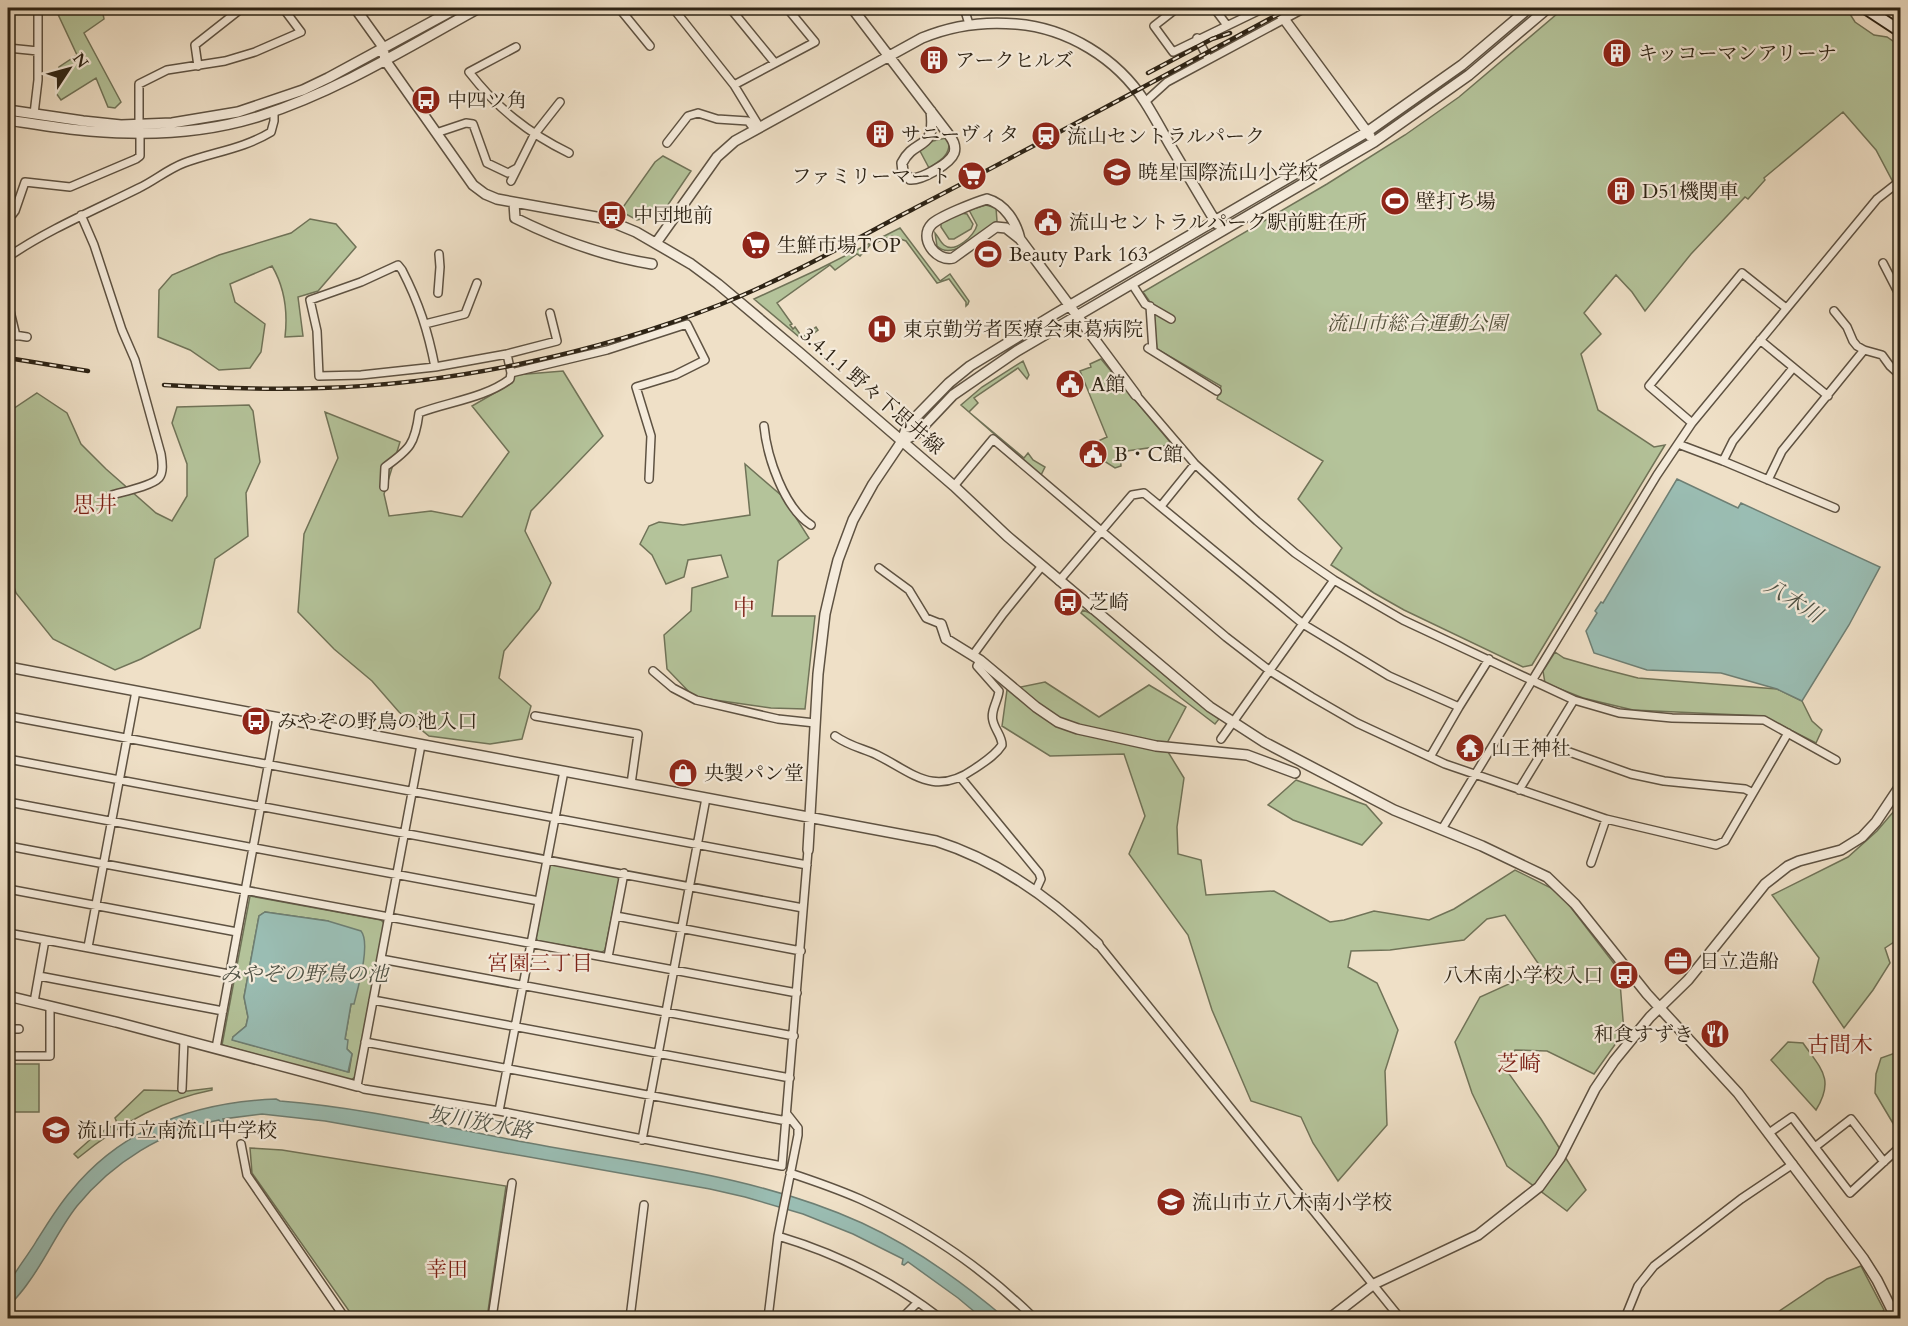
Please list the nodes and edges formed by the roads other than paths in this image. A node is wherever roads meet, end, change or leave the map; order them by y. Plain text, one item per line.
1 (38, 8) edge
2 (242, 8) edge
3 (283, 8) edge
4 (356, 8) edge
5 (457, 8) edge
6 (479, 8) edge
7 (619, 8) edge
8 (673, 8) edge
9 (730, 8) edge
10 (787, 8) edge
11 (852, 8) edge
12 (964, 8) edge
13 (1177, 8) edge
14 (1214, 8) edge
15 (1264, 8) edge
16 (1276, 8) edge
17 (1305, 8) edge
18 (1513, 8) edge
19 (1529, 8) edge
20 (1548, 8) edge
21 (1865, 8) edge
22 (1519, 16) junction
23 (1284, 19) junction
24 (969, 24) junction
25 (1226, 24) junction
26 (1900, 31) edge
27 (1197, 38) junction
28 (516, 46) dead end
29 (650, 46) dead end
30 (382, 47) junction
31 (8, 48) edge
32 (38, 51) junction
33 (889, 56) junction
34 (1208, 58) junction
35 (384, 60) junction
36 (775, 63) junction
37 (198, 66) junction
38 (734, 85) junction
39 (560, 102) dead end
40 (1145, 102) junction
41 (8, 110) edge
42 (274, 111) junction
43 (931, 111) junction
44 (34, 114) junction
45 (8, 120) edge
46 (757, 128) junction
47 (139, 129) junction
48 (1367, 132) junction
49 (436, 134) junction
50 (534, 135) junction
51 (949, 135) junction
52 (928, 139) junction
53 (1374, 142) junction
54 (667, 143) dead end
55 (569, 153) dead end
56 (517, 168) junction
57 (511, 181) dead end
58 (1900, 181) edge
59 (514, 203) junction
60 (1000, 204) junction
61 (8, 215) edge
62 (81, 215) junction
63 (1215, 221) junction
64 (1000, 227) junction
65 (1221, 232) junction
66 (1020, 239) junction
67 (656, 243) junction
68 (439, 254) dead end
69 (8, 257) edge
70 (1883, 263) dead end
71 (652, 264) dead end
72 (477, 283) dead end
73 (1132, 284) junction
74 (438, 293) dead end
75 (1900, 296) edge
76 (8, 303) edge
77 (1069, 306) junction
78 (1150, 306) junction
79 (1786, 308) junction
80 (1834, 311) dead end
81 (550, 313) dead end
82 (1077, 317) junction
83 (1171, 319) dead end
84 (425, 324) junction
85 (8, 334) edge
86 (16, 336) junction
87 (27, 337) dead end
88 (1760, 340) junction
89 (1864, 350) junction
90 (507, 354) junction
91 (435, 367) junction
92 (1793, 368) junction
93 (511, 373) junction
94 (1900, 375) edge
95 (1217, 391) dead end
96 (1136, 395) joint
97 (1828, 396) junction
98 (1692, 423) junction
99 (764, 426) dead end
100 (902, 441) junction
101 (1678, 444) junction
102 (1723, 461) junction
103 (1195, 464) junction
104 (649, 479) dead end
105 (1768, 480) junction
106 (954, 486) junction
107 (384, 487) dead end
108 (112, 495) dead end
109 (1161, 506) junction
110 (1835, 508) dead end
111 (811, 525) dead end
112 (1101, 530) junction
113 (1042, 566) junction
114 (879, 567) dead end
115 (1334, 580) junction
116 (1059, 581) junction
117 (941, 624) joint
118 (1304, 624) junction
119 (976, 658) junction
120 (1489, 659) junction
121 (8, 667) edge
122 (653, 671) dead end
123 (1270, 671) junction
124 (1533, 681) junction
125 (136, 691) junction
126 (1574, 700) junction
127 (1459, 707) junction
128 (8, 716) edge
129 (535, 716) dead end
130 (277, 718) junction
131 (1232, 722) junction
132 (815, 723) junction
133 (1788, 733) junction
134 (835, 736) dead end
135 (127, 738) junction
136 (1221, 739) dead end
137 (1547, 744) junction
138 (421, 745) junction
139 (1430, 757) junction
140 (8, 759) edge
141 (1836, 760) dead end
142 (268, 765) junction
143 (564, 771) junction
144 (1295, 772) dead end
145 (1475, 775) junction
146 (962, 778) junction
147 (119, 780) junction
148 (631, 784) junction
149 (1900, 786) edge
150 (1519, 790) junction
151 (412, 791) junction
152 (1753, 793) junction
153 (706, 798) junction
154 (8, 802) edge
155 (261, 807) junction
156 (811, 816) junction
157 (555, 818) junction
158 (1606, 819) junction
159 (112, 822) junction
160 (1442, 829) junction
161 (404, 833) junction
162 (8, 846) edge
163 (697, 846) junction
164 (252, 849) junction
165 (808, 850) joint
166 (547, 859) junction
167 (104, 863) junction
168 (1591, 863) dead end
169 (807, 865) junction
170 (624, 873) junction
171 (396, 874) junction
172 (690, 887) junction
173 (8, 889) edge
174 (245, 890) junction
175 (1036, 890) junction
176 (539, 901) junction
177 (95, 905) junction
178 (803, 908) junction
179 (389, 916) junction
180 (616, 916) junction
181 (682, 928) junction
182 (237, 932) junction
183 (8, 933) edge
184 (45, 940) junction
185 (531, 943) junction
186 (1098, 944) joint
187 (88, 947) junction
188 (801, 951) junction
189 (608, 957) junction
190 (381, 959) junction
191 (674, 970) junction
192 (229, 974) junction
193 (39, 976) junction
194 (523, 985) junction
195 (797, 993) junction
196 (8, 996) edge
197 (373, 1000) junction
198 (34, 1002) junction
199 (51, 1006) junction
200 (1659, 1007) junction
201 (223, 1011) junction
202 (666, 1012) junction
203 (515, 1026) junction
204 (8, 1029) edge
205 (19, 1029) dead end
206 (794, 1036) junction
207 (184, 1040) junction
208 (365, 1042) junction
209 (216, 1048) junction
210 (658, 1054) junction
211 (8, 1056) edge
212 (507, 1068) junction
213 (790, 1078) junction
214 (357, 1086) junction
215 (182, 1089) dead end
216 (651, 1096) junction
217 (499, 1111) junction
218 (787, 1117) junction
219 (1769, 1133) junction
220 (642, 1140) junction
221 (241, 1144) dead end
222 (1815, 1147) junction
223 (1900, 1147) edge
224 (1884, 1162) junction
225 (1793, 1164) junction
226 (790, 1176) junction
227 (512, 1183) dead end
228 (644, 1204) dead end
229 (778, 1233) junction
230 (1374, 1284) junction
231 (917, 1303) junction
232 (345, 1318) edge
233 (492, 1318) edge
234 (630, 1318) edge
235 (768, 1318) edge
236 (902, 1318) edge
237 (940, 1318) edge
238 (1034, 1318) edge
239 (1330, 1318) edge
240 (1400, 1318) edge
241 (1625, 1318) edge
242 (1896, 1318) edge

1 - 32 street
2 - 37 street
3 - 37 street
4 - 30 street
5 - 30 street
6 - 35 street
7 - 29 street
8 - 38 street
9 - 36 street
10 - 36 street
11 - 33 street
12 - 24 street
13 - 27 street
14 - 25 street
15 - 25 street
16 - 23 street
17 - 23 street
18 - 22 street
19 - 22 street
20 - 53 street
21 - 26 main road
22 - 48 street
23 - 34 street
23 - 48 street
24 - 33 street
24 - 40 street
25 - 27 street
27 - 34 street
28 - 50 street
30 - 35 street
30 - 47 street
31 - 32 street
32 - 44 street
33 - 43 street
33 - 46 street
34 - 40 street
35 - 42 street
35 - 49 street, 3.4.1.1 野々下思井線
36 - 38 street
37 - 47 street
38 - 46 street
39 - 50 street
40 - 63 street
41 - 44 street
42 - 47 street
42 - 62 street
43 - 51 street
43 - 52 street
44 - 47 street
45 - 47 street
46 - 54 street
46 - 67 street
47 - 61 street
48 - 53 street
48 - 63 street
49 - 56 street
49 - 59 street, 3.4.1.1 野々下思井線
50 - 55 street
50 - 56 street
51 - 52 street
51 - 52 street
53 - 65 street
56 - 57 street
58 - 79 street
59 - 67 street, 3.4.1.1 野々下思井線
59 - 71 street
60 - 64 street
60 - 64 street
60 - 66 street
62 - 69 street
62 - 108 street
63 - 65 street
63 - 77 street
64 - 66 street
65 - 73 street
66 - 77 street
67 - 100 street, 3.4.1.1 野々下思井線
68 - 74 street
70 - 75 street
72 - 84 street
73 - 78 street
73 - 82 street
76 - 86 street
77 - 82 street
77 - 100 street
78 - 83 street
78 - 95 street
79 - 88 street
79 - 98 street
80 - 89 street
81 - 90 street
82 - 96 street
82 - 100 street
84 - 91 street
84 - 91 street
85 - 86 street
86 - 87 street
88 - 92 street
88 - 98 street
89 - 94 street
89 - 97 street
90 - 91 street
90 - 93 street
92 - 97 street
92 - 102 street
93 - 104 street
93 - 107 street
96 - 103 street
97 - 105 street
98 - 101 street
99 - 111 street
100 - 106 street, 3.4.1.1 野々下思井線
100 - 132 street
101 - 102 street
101 - 124 street
102 - 105 street
103 - 109 street
103 - 115 street
105 - 110 street
106 - 112 street
106 - 113 street, 3.4.1.1 野々下思井線
109 - 112 street
109 - 118 street
112 - 116 street
112 - 123 street
113 - 116 street, 3.4.1.1 野々下思井線
113 - 119 street
114 - 117 street
115 - 118 street
115 - 120 street
116 - 131 street, 3.4.1.1 野々下思井線
117 - 119 street
118 - 123 street
118 - 127 street
119 - 144 street
119 - 146 street
120 - 124 street
120 - 127 street
121 - 125 street
122 - 132 street
123 - 131 street
123 - 139 street
124 - 126 street
124 - 145 street
125 - 130 street
125 - 135 street
126 - 133 street
126 - 137 street
127 - 139 street
128 - 135 street
129 - 148 street
130 - 138 street
130 - 142 street
131 - 136 street
131 - 160 street, 3.4.1.1 野々下思井線
132 - 156 street
133 - 141 street
133 - 152 street
134 - 146 street
135 - 142 street
135 - 147 street
137 - 150 street
137 - 152 street
138 - 143 street
138 - 151 street
139 - 145 street
140 - 147 street
142 - 151 street
142 - 155 street
143 - 148 street
143 - 157 street
145 - 150 street
145 - 160 street
146 - 175 street
147 - 155 street
147 - 159 street
148 - 153 street
149 - 200 street
150 - 158 street
151 - 157 street
151 - 161 street
152 - 158 street
153 - 156 street
153 - 163 street
154 - 159 street
155 - 161 street
155 - 164 street
156 - 165 street
156 - 175 street
157 - 163 street
157 - 166 street
158 - 168 street
159 - 164 street
159 - 167 street
160 - 200 street, 3.4.1.1 野々下思井線
161 - 166 street
161 - 171 street
162 - 167 street
163 - 169 street
163 - 172 street
164 - 171 street
164 - 174 street
165 - 169 street
166 - 170 street
166 - 176 street
167 - 174 street
167 - 177 street
169 - 178 street
170 - 172 street
170 - 180 street
171 - 176 street
171 - 179 street
172 - 178 street
172 - 181 street
173 - 177 street
174 - 179 street
174 - 182 street
175 - 186 street
176 - 185 street
177 - 182 street
177 - 187 street
178 - 188 street
179 - 185 street
179 - 190 street
180 - 181 street
180 - 189 street
181 - 188 street
181 - 191 street
182 - 192 street
183 - 184 street
184 - 187 street
184 - 193 street
185 - 189 street
185 - 194 street
186 - 230 street
187 - 192 street
188 - 195 street
189 - 191 street
190 - 194 street
190 - 197 street
191 - 195 street
191 - 202 street
192 - 201 street
193 - 198 street
193 - 201 street
194 - 202 street
194 - 203 street
195 - 206 street
196 - 198 street
197 - 203 street
197 - 208 street
198 - 199 street
199 - 207 street
199 - 211 street
200 - 219 street, 3.4.1.1 野々下思井線
200 - 230 street
201 - 209 street
202 - 206 street
202 - 210 street
203 - 210 street
203 - 212 street
204 - 205 street
206 - 213 street
207 - 209 street
207 - 215 street
208 - 212 street
208 - 214 street
209 - 214 street
210 - 213 street
210 - 216 street
212 - 216 street
212 - 217 street
213 - 218 street
214 - 217 street
216 - 218 street
216 - 220 street
217 - 220 street
218 - 220 street
218 - 226 street
219 - 222 street
219 - 225 street, 3.4.1.1 野々下思井線
221 - 232 street
222 - 224 street
222 - 224 street
223 - 224 street
225 - 241 street
225 - 242 street, 3.4.1.1 野々下思井線
226 - 229 street
226 - 238 street
227 - 233 street
228 - 234 street
229 - 231 street
229 - 235 street
230 - 239 street
230 - 240 street
231 - 236 street
231 - 237 street

